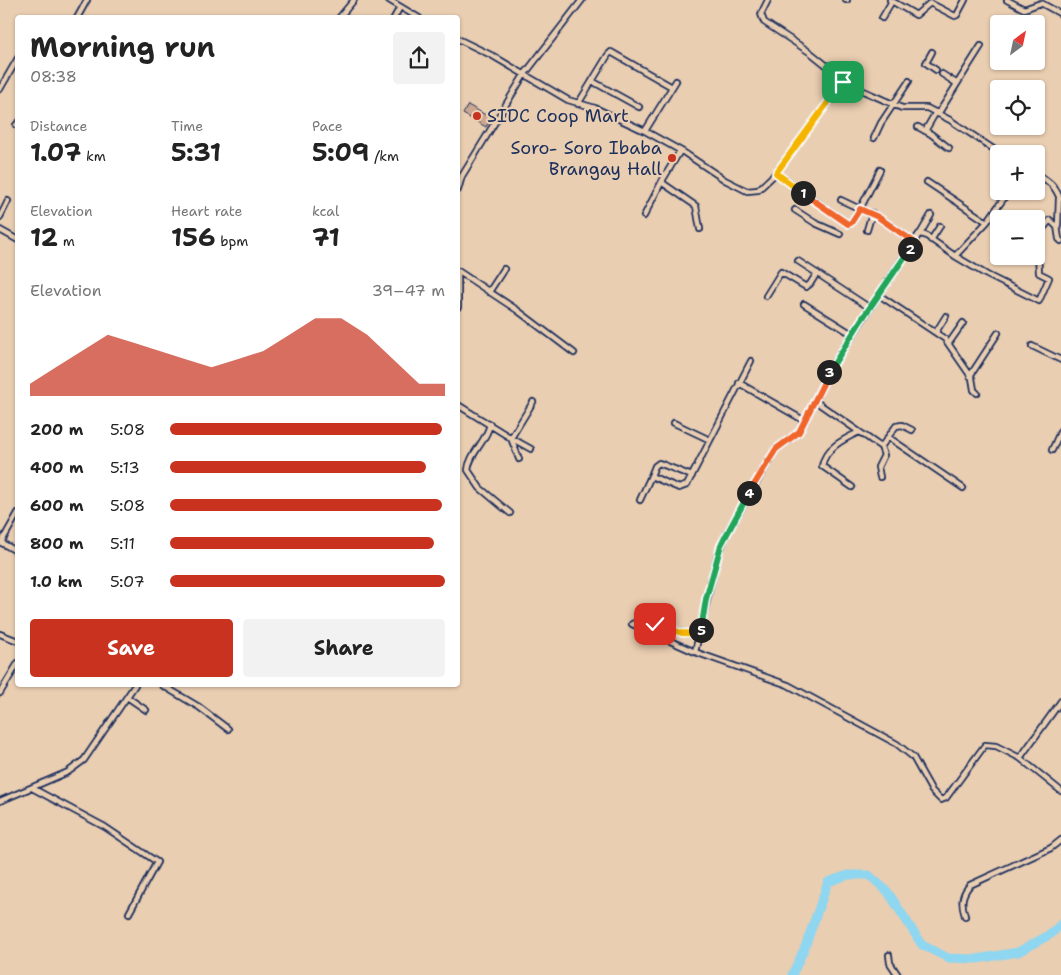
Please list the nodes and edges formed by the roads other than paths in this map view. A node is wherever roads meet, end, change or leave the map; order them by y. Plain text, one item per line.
1 (87, 0) edge
2 (354, 0) edge
3 (389, 0) edge
4 (582, 0) edge
5 (768, 0) edge
6 (965, 0) edge
7 (1007, 0) edge
8 (891, 1) edge
9 (400, 7) junction
10 (1061, 14) edge
11 (79, 15) edge
12 (342, 15) edge
13 (396, 15) edge
14 (414, 15) edge
15 (882, 18) dead end
16 (460, 39) edge
17 (981, 46) dead end
18 (932, 52) dead end
19 (15, 63) edge
20 (936, 70) dead end
21 (942, 74) dead end
22 (524, 75) junction
23 (592, 81) junction
24 (676, 81) dead end
25 (909, 81) dead end
26 (843, 82) junction
27 (956, 82) junction
28 (672, 87) junction
29 (0, 89) edge
30 (578, 104) junction
31 (893, 104) junction
32 (639, 107) dead end
33 (937, 113) junction
34 (918, 127) dead end
35 (645, 131) junction
36 (925, 131) junction
37 (874, 138) dead end
38 (990, 147) edge
39 (950, 148) dead end
40 (680, 151) junction
41 (880, 170) dead end
42 (776, 173) junction
43 (1045, 179) edge
44 (662, 181) junction
45 (927, 182) dead end
46 (460, 183) edge
47 (841, 200) dead end
48 (1003, 200) edge
49 (1060, 200) edge
50 (8, 201) dead end
51 (860, 209) junction
52 (795, 210) dead end
53 (872, 213) junction
54 (931, 215) dead end
55 (644, 216) dead end
56 (0, 218) edge
57 (987, 222) junction
58 (940, 226) dead end
59 (1057, 226) junction
60 (700, 229) dead end
61 (0, 230) edge
62 (866, 230) dead end
63 (840, 234) dead end
64 (920, 234) junction
65 (15, 238) edge
66 (932, 240) junction
67 (1061, 241) edge
68 (914, 242) junction
69 (956, 256) junction
70 (798, 261) dead end
71 (504, 268) dead end
72 (817, 273) junction
73 (460, 274) edge
74 (489, 292) junction
75 (879, 295) junction
76 (766, 296) dead end
77 (804, 304) dead end
78 (870, 308) junction
79 (946, 316) dead end
80 (963, 323) dead end
81 (936, 332) junction
82 (998, 333) dead end
83 (852, 334) junction
84 (949, 344) junction
85 (1032, 346) dead end
86 (574, 353) dead end
87 (1061, 360) edge
88 (751, 361) dead end
89 (970, 376) junction
90 (739, 383) junction
91 (977, 393) dead end
92 (815, 401) junction
93 (533, 402) dead end
94 (460, 406) edge
95 (805, 421) junction
96 (674, 423) dead end
97 (490, 424) junction
98 (912, 430) dead end
99 (1061, 430) edge
100 (859, 432) junction
101 (888, 437) junction
102 (511, 438) junction
103 (710, 440) junction
104 (881, 447) junction
105 (531, 449) dead end
106 (1052, 450) dead end
107 (519, 459) dead end
108 (651, 476) junction
109 (692, 476) junction
110 (880, 477) dead end
111 (852, 487) dead end
112 (963, 488) dead end
113 (640, 500) dead end
114 (510, 513) dead end
115 (15, 518) edge
116 (1, 542) edge
117 (15, 550) edge
118 (0, 634) edge
119 (700, 634) junction
120 (15, 640) edge
121 (695, 652) junction
122 (15, 668) edge
123 (134, 687) edge
124 (165, 687) edge
125 (0, 693) edge
126 (127, 697) junction
127 (1061, 701) edge
128 (146, 710) dead end
129 (228, 729) dead end
130 (1020, 758) junction
131 (32, 788) junction
132 (1061, 792) edge
133 (0, 801) edge
134 (1061, 840) edge
135 (129, 913) dead end
136 (965, 916) dead end
137 (889, 955) dead end
138 (898, 975) edge

1 - 11 street
2 - 12 street
3 - 9 street
4 - 22 street
5 - 26 street
6 - 8 street
7 - 10 street
8 - 15 street
9 - 13 street
9 - 14 street
16 - 22 street
17 - 27 street
18 - 20 street
19 - 29 street
21 - 27 street
22 - 30 street
22 - 46 street
23 - 28 street
23 - 30 street
23 - 32 street
24 - 28 street
25 - 31 street
26 - 31 street
26 - 42 street
27 - 33 street
28 - 35 street
30 - 35 street
31 - 33 street
31 - 37 street
33 - 36 street
33 - 38 street
34 - 36 street
35 - 40 street
36 - 39 street
40 - 42 street
40 - 44 street
41 - 51 street
42 - 51 street
43 - 49 street
44 - 55 street
44 - 60 street
45 - 57 street
47 - 51 street
48 - 57 street
49 - 59 street
50 - 56 street
51 - 53 street
52 - 63 street
53 - 62 street
53 - 68 street
54 - 64 street
57 - 69 street
58 - 66 street
59 - 67 street
59 - 69 street
61 - 65 street
64 - 66 street
64 - 68 street
66 - 69 street
68 - 75 street
70 - 72 street
71 - 74 street
72 - 76 street
72 - 78 street
73 - 74 street
74 - 86 street
75 - 78 street
75 - 81 street
77 - 83 street
78 - 83 street
79 - 81 street
80 - 84 street
81 - 84 street
82 - 89 street
83 - 92 street
84 - 89 street
85 - 87 street
88 - 90 street
89 - 91 street
90 - 95 street
90 - 103 street
92 - 95 street
92 - 100 street
93 - 102 street
94 - 97 street
95 - 119 street
96 - 103 street
97 - 102 street
97 - 114 street
98 - 101 street
99 - 106 street
100 - 104 street
100 - 111 street
101 - 104 street
101 - 112 street
102 - 105 street
102 - 107 street
103 - 109 street
104 - 110 street
108 - 109 street
108 - 109 street
108 - 113 street
115 - 116 street
116 - 117 street
118 - 120 street
119 - 121 street
119 - 121 street
121 - 130 street
122 - 125 street
123 - 126 street
124 - 129 street
126 - 128 street
126 - 131 street
127 - 130 street
130 - 132 street
131 - 133 street
131 - 135 street
134 - 136 street
137 - 138 street

